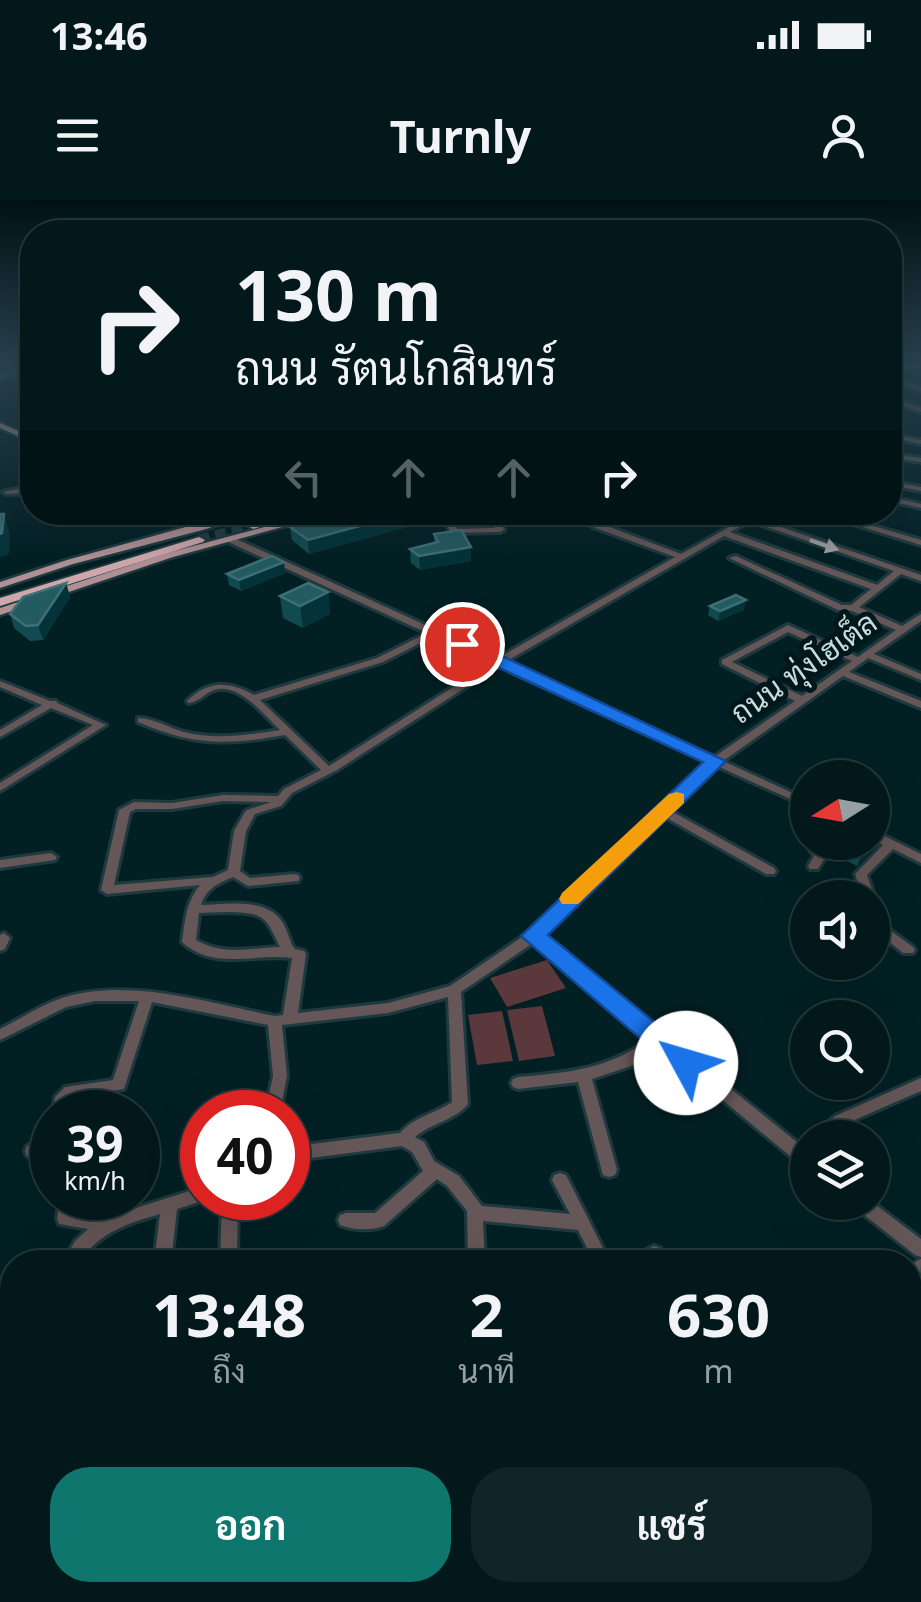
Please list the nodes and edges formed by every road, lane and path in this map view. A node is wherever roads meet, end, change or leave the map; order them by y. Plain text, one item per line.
1 (184, 525) edge
2 (185, 525) edge
3 (209, 525) tunnel mouth
4 (218, 525) edge
5 (246, 525) edge
6 (451, 525) edge
7 (498, 525) edge
8 (601, 525) edge
9 (736, 525) edge
10 (784, 525) edge
11 (860, 525) edge
12 (892, 525) edge
13 (724, 532) junction
14 (192, 535) junction
15 (921, 535) edge
16 (235, 538) junction
17 (921, 543) edge
18 (683, 556) junction
19 (733, 558) dead end
20 (900, 571) junction
21 (921, 578) edge
22 (0, 585) edge
23 (876, 588) junction
24 (0, 594) edge
25 (0, 602) edge
26 (853, 608) junction
27 (0, 612) edge
28 (921, 617) edge
29 (903, 630) junction
30 (436, 632) junction
31 (862, 657) junction
32 (503, 663) junction
33 (842, 672) junction
34 (921, 678) edge
35 (0, 684) edge
36 (253, 699) junction
37 (192, 700) dead end
38 (802, 700) junction
39 (52, 704) junction
40 (921, 705) edge
41 (142, 720) dead end
42 (287, 732) junction
43 (0, 734) edge
44 (716, 761) junction
45 (333, 768) dead end
46 (0, 788) edge
47 (790, 796) edge
48 (281, 799) junction
49 (663, 811) junction
50 (891, 844) joint
51 (51, 857) dead end
52 (921, 859) edge
53 (818, 860) edge
54 (0, 864) edge
55 (814, 866) dead end
56 (770, 871) dead end
57 (234, 872) junction
58 (294, 878) dead end
59 (214, 880) junction
60 (863, 880) edge
61 (193, 910) junction
62 (533, 936) junction
63 (890, 936) edge
64 (549, 950) junction
65 (908, 950) dead end
66 (290, 952) junction
67 (506, 957) junction
68 (454, 990) junction
69 (148, 996) junction
70 (282, 1019) junction
71 (0, 1035) edge
72 (658, 1040) junction
73 (584, 1076) junction
74 (518, 1084) dead end
75 (921, 1084) edge
76 (80, 1090) edge
77 (277, 1090) edge
78 (840, 1120) edge
79 (404, 1139) junction
80 (790, 1142) edge
81 (310, 1151) edge
82 (610, 1170) dead end
83 (436, 1171) junction
84 (560, 1180) dead end
85 (180, 1202) edge
86 (168, 1207) junction
87 (475, 1210) junction
88 (82, 1220) edge
89 (230, 1220) edge
90 (346, 1220) dead end
91 (883, 1220) edge
92 (108, 1223) junction
93 (583, 1223) junction
94 (921, 1249) edge
95 (76, 1250) edge
96 (164, 1250) edge
97 (229, 1250) edge
98 (476, 1250) edge
99 (596, 1250) edge

1 - 14 main road
2 - 14 main road
3 - 14 main road
4 - 16 main road
5 - 16 main road
6 - 7 street
8 - 18 street
9 - 13 street
10 -> 20 street
11 - 17 street
12 - 15 street
13 - 18 street
13 - 23 street
14 - 16 main road
14 - 16 main road
14 - 22 main road
14 - 24 highway
14 - 25 highway
14 - 27 main road
16 - 30 street
18 - 32 street
19 - 26 street
20 - 21 street
20 - 23 street
23 - 26 street
26 - 29 street
28 - 29 street, ถนน ทุ่งโฮเต็ล
29 - 31 street, ถนน ทุ่งโฮเต็ล
30 - 32 street
30 - 36 street
31 - 33 street, ถนน ทุ่งโฮเต็ล
31 - 34 street
31 - 38 street
32 - 44 street
32 - 45 street
33 - 38 street, ถนน ทุ่งโฮเต็ล
33 - 40 street
35 - 39 street
36 - 37 street
36 - 42 street
38 - 44 street, ถนน ทุ่งโฮเต็ล
39 - 43 street
39 - 46 street
41 - 42 street
42 - 48 street
44 - 47 street
44 - 49 street, ถนน ทุ่งโฮเต็ล
48 - 57 street
48 - 59 street
49 - 56 street
49 - 62 street, ถนน ทุ่งโฮเต็ล
50 - 52 street
50 - 60 street
51 - 54 street
53 - 55 street
57 - 58 street
57 - 59 street
59 - 61 street
61 - 66 street
61 - 66 street
62 - 64 street
62 - 67 street, ถนน ทุ่งโฮเต็ล
63 - 65 street
64 - 67 street
64 - 72 street
66 - 70 street
67 - 68 street, ถนน ทุ่งโฮเต็ล
68 - 70 street, ถนน ทุ่งโฮเต็ล
68 - 79 street
69 - 70 street, ถนน ทุ่งโฮเต็ล
69 - 71 street, ถนน ทุ่งโฮเต็ล
69 - 76 street
70 - 77 street
72 - 73 street
72 - 80 street
73 - 74 street
73 - 82 street
75 - 78 street
79 - 81 street
79 - 83 street
83 - 87 street
83 - 90 street
84 - 93 street
85 - 86 street
86 - 92 street
86 - 96 street
87 - 93 street
87 - 98 street
88 - 92 street
89 - 97 street
91 - 94 street
92 - 95 street
93 - 99 street

